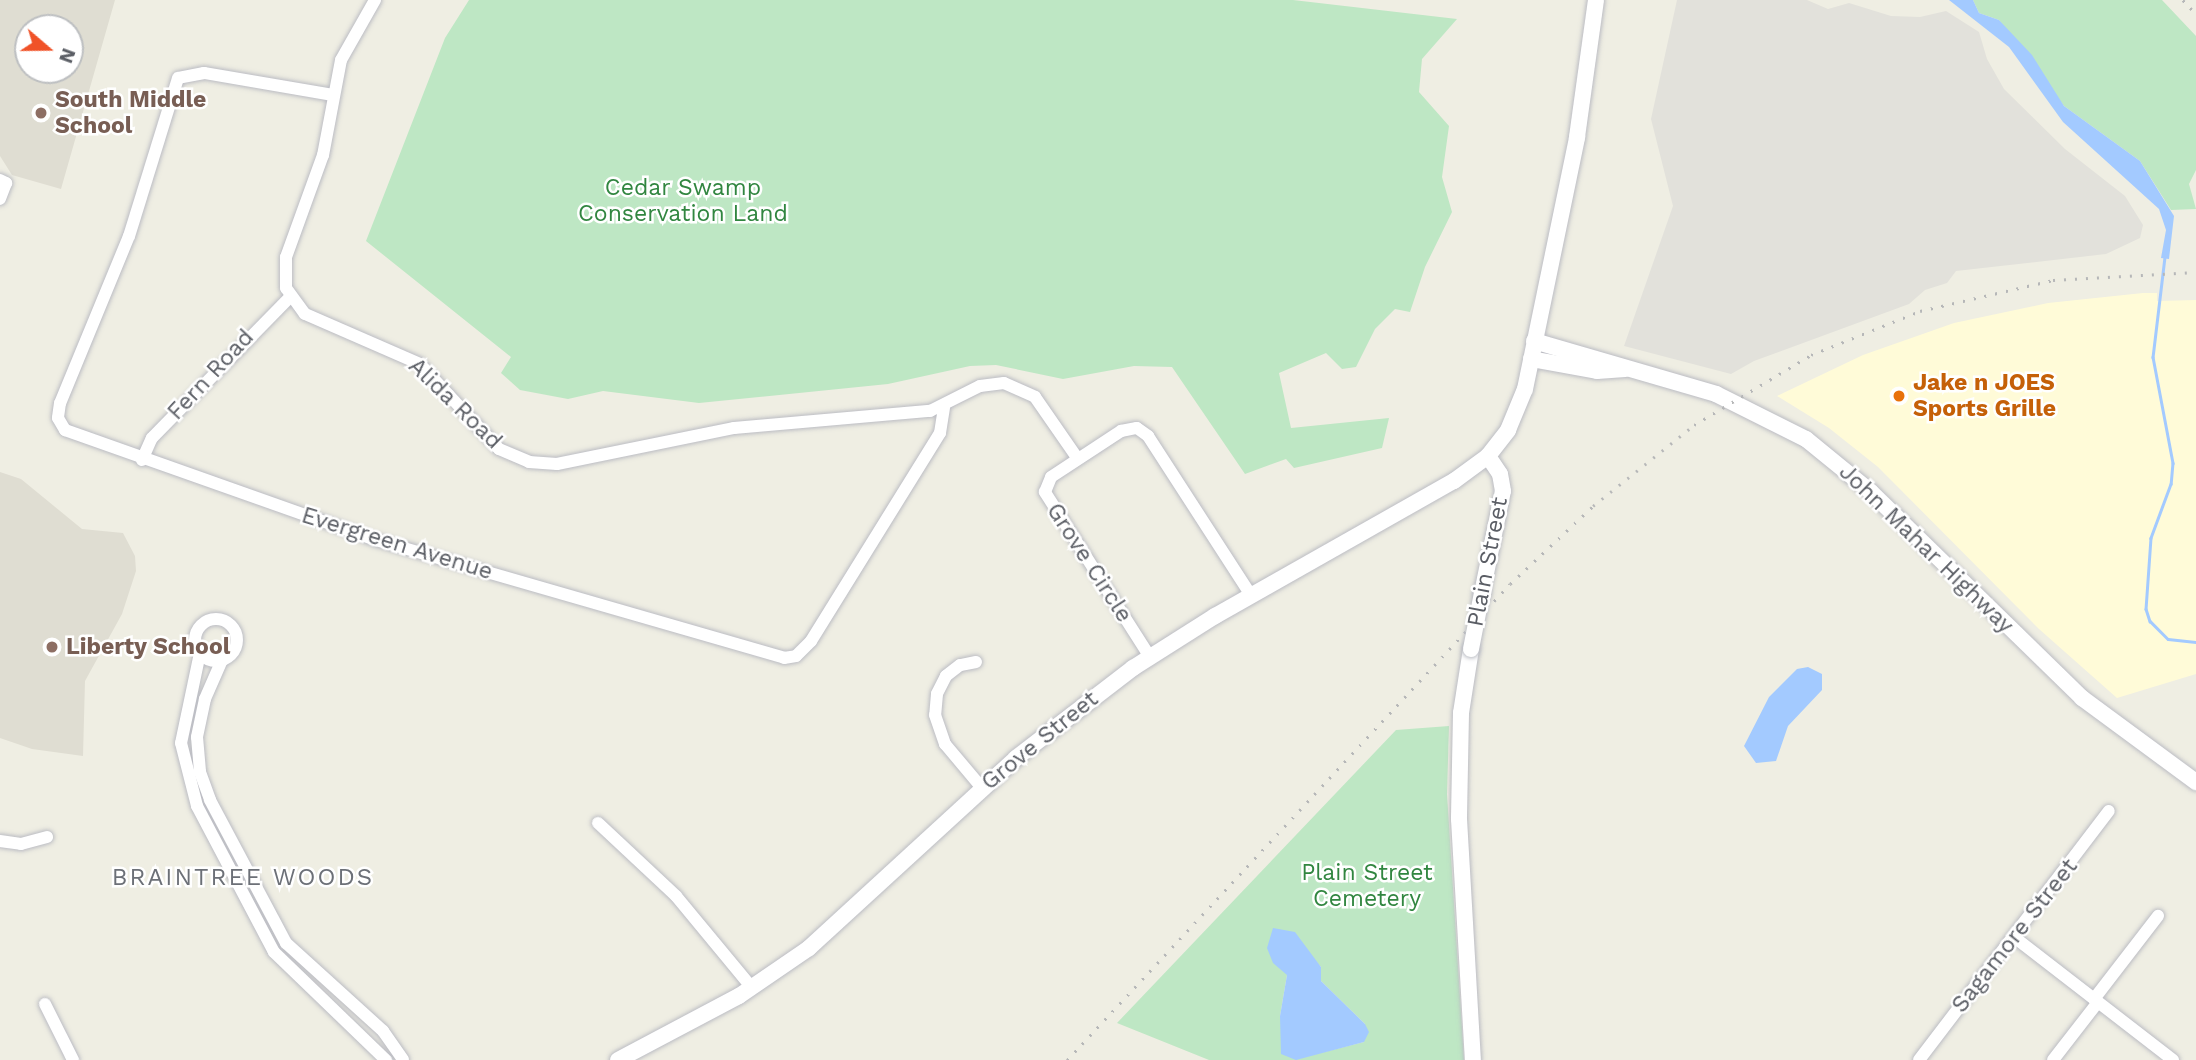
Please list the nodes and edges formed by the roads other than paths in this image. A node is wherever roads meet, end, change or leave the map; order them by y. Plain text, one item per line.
1 (375, 0) edge
2 (1596, 0) edge
3 (333, 95) junction
4 (3, 182) edge
5 (0, 199) edge
6 (289, 298) junction
7 (1534, 341) junction
8 (1531, 359) junction
9 (1626, 369) junction
10 (944, 407) junction
11 (1488, 456) junction
12 (1078, 459) junction
13 (142, 460) junction
14 (1251, 595) junction
15 (200, 653) junction
16 (1150, 657) junction
17 (222, 660) junction
18 (976, 662) dead end
19 (2196, 782) edge
20 (982, 788) junction
21 (2109, 811) dead end
22 (598, 823) dead end
23 (47, 838) dead end
24 (0, 841) edge
25 (244, 865) junction
26 (230, 872) junction
27 (2158, 916) dead end
28 (2014, 937) junction
29 (332, 986) junction
30 (752, 988) junction
31 (322, 998) junction
32 (2096, 1000) junction
33 (45, 1004) dead end
34 (73, 1060) edge
35 (386, 1060) edge
36 (404, 1060) edge
37 (618, 1060) edge
38 (1473, 1060) edge
39 (1919, 1060) edge
40 (2053, 1060) edge
41 (2173, 1060) edge

1 - 3 street
2 - 7 main road
3 - 6 street
3 - 13 street, Evergreen Avenue
4 - 5 street
6 - 10 street, Alida Road
6 - 13 street, Fern Road
7 - 8 main road
7 - 9 main road, John Mahar Highway
8 - 9 main road, John Mahar Highway
8 - 11 main road
9 - 19 main road, John Mahar Highway
10 - 12 street
10 - 13 street, Evergreen Avenue
11 - 14 main road, Grove Street
11 - 38 main road, Plain Street, bridge
12 - 14 street, Grove Circle
12 - 16 street, Grove Circle
14 - 16 main road, Grove Street
15 - 17 street
15 - 17 street
15 - 26 street
16 - 20 main road, Grove Street
17 - 25 street
18 - 20 street
20 - 30 main road, Grove Street
21 - 28 street, Sagamore Street
22 - 30 street
23 - 24 street
25 - 26 street
25 - 29 street
26 - 31 street
27 - 32 street
28 - 32 street
28 - 39 street, Sagamore Street
29 - 31 street
29 - 36 street
30 - 37 main road, Grove Street
31 - 35 street
32 - 40 street
32 - 41 street
33 - 34 street

